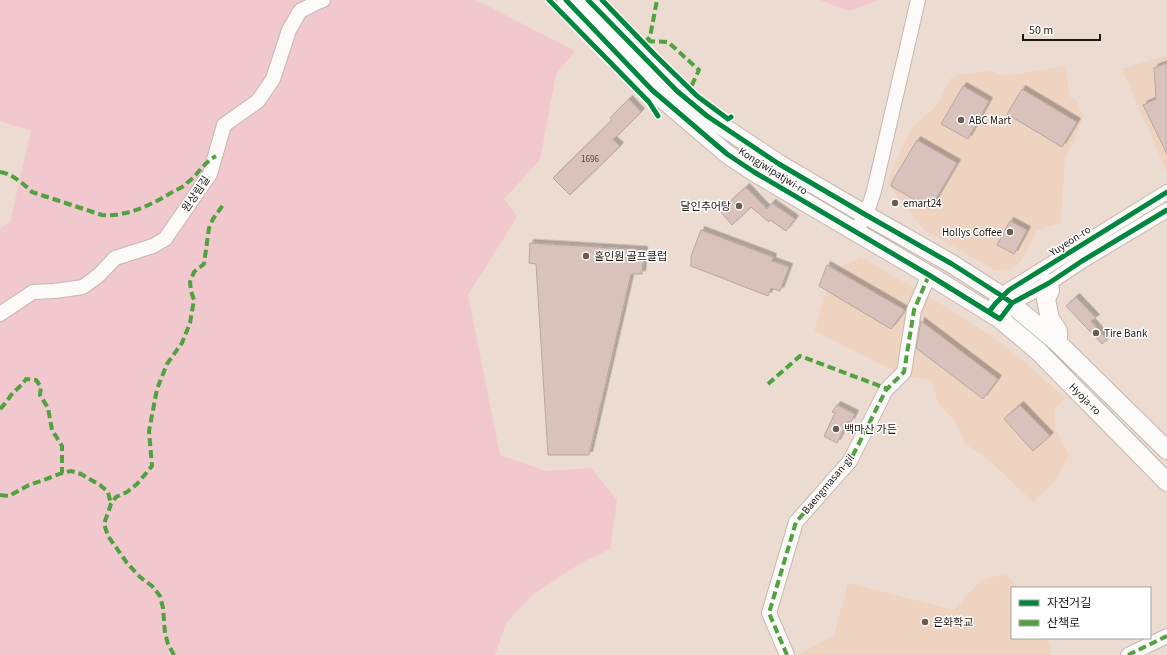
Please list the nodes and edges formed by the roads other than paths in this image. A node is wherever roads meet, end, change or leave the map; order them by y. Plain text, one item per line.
1 (323, 0) edge
2 (566, 0) edge
3 (588, 0) edge
4 (918, 0) edge
5 (1161, 195) edge
6 (1165, 211) edge
7 (866, 215) junction
8 (855, 232) junction
9 (910, 264) junction
10 (929, 275) junction
11 (1049, 283) junction
12 (1000, 307) junction
13 (0, 314) edge
14 (1058, 343) junction
15 (1167, 450) edge
16 (1167, 482) edge
17 (1167, 636) edge
18 (787, 655) edge
19 (1128, 655) edge

1 - 13 street, 원상림길
2 - 8 main road, Kongjwipatjwi-ro
3 - 7 main road, Kongjwipatjwi-ro
4 - 7 street
5 - 6 street
5 - 12 street, Yuyeon-ro
6 - 11 street
7 - 8 street
7 - 12 main road, Kongjwipatjwi-ro
8 - 9 main road, Kongjwipatjwi-ro
9 - 10 main road, Kongjwipatjwi-ro
9 - 12 main road
10 - 12 main road, Kongjwipatjwi-ro
10 - 18 street, Baengmasan-gil
11 - 12 street
11 - 14 main road
12 - 14 main road, Hyoja-ro
12 - 16 main road, Hyoja-ro
14 - 15 main road, Hyoja-ro
17 - 19 street

